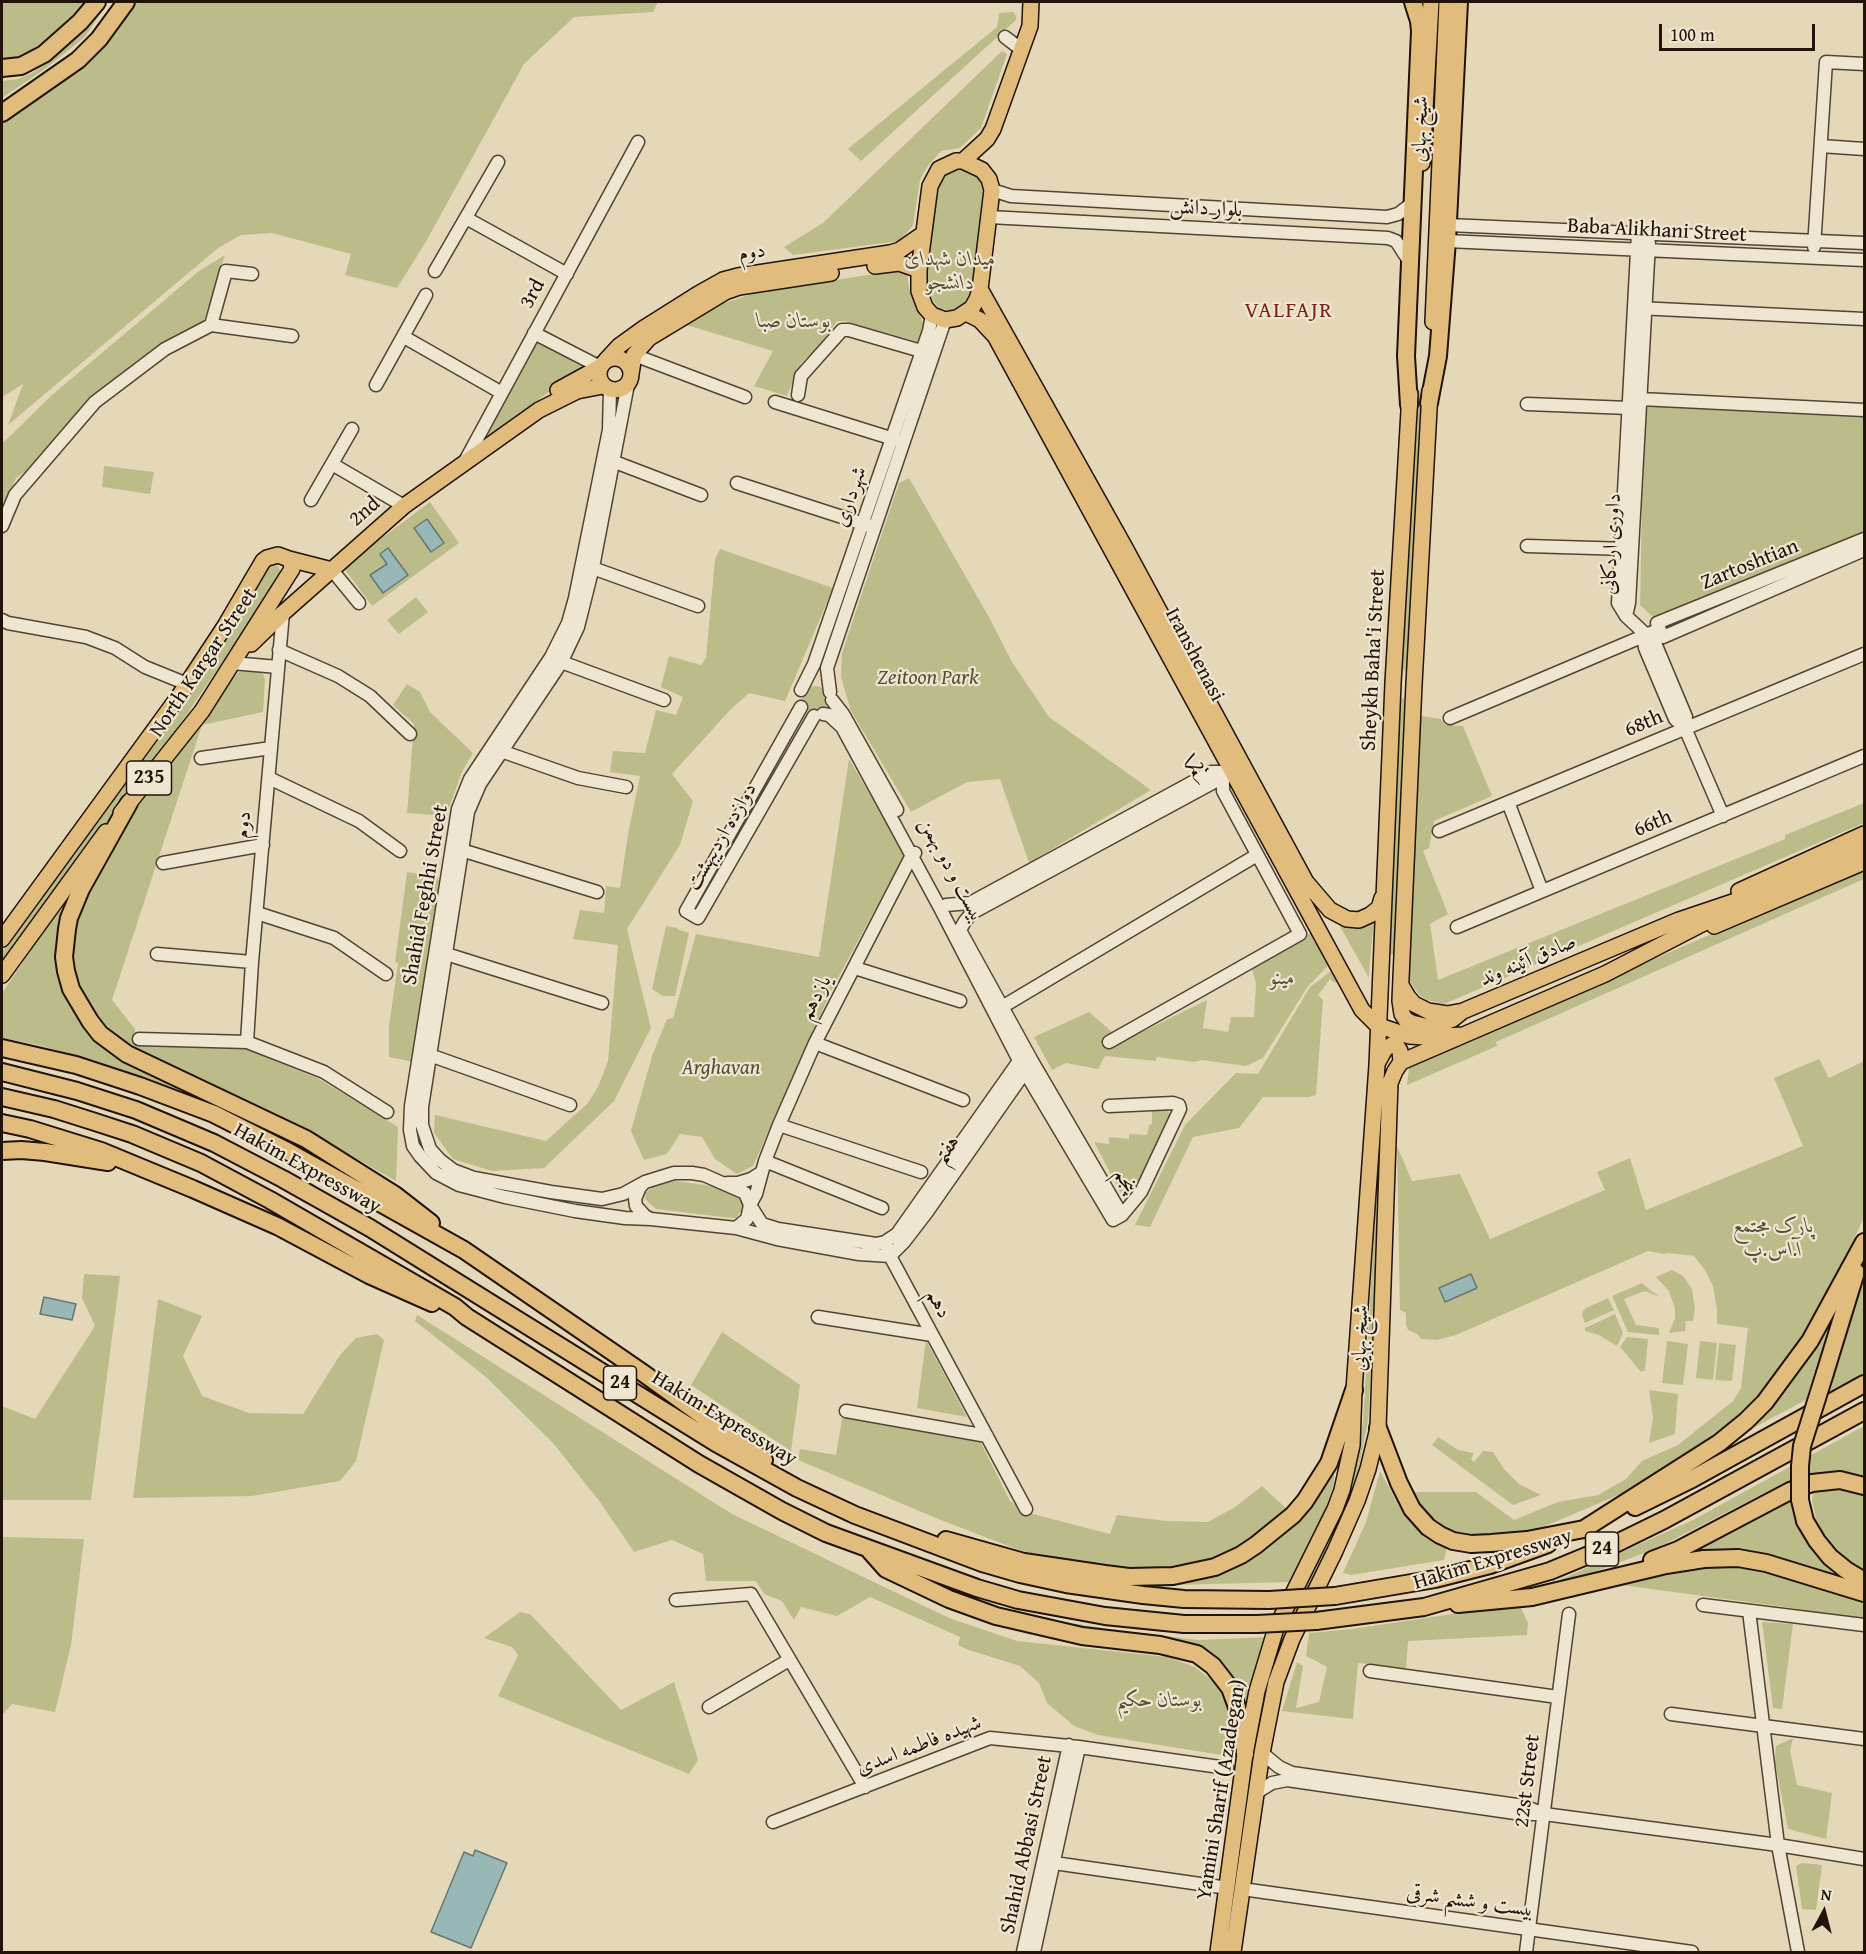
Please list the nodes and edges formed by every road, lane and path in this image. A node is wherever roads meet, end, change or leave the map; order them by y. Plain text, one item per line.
1 (97, 2) edge
2 (126, 2) edge
3 (1031, 2) edge
4 (1413, 2) edge
5 (1431, 2) edge
6 (1447, 2) edge
7 (1459, 2) edge
8 (1005, 37) dead end
9 (1022, 50) junction
10 (1864, 64) edge
11 (2, 68) edge
12 (2, 112) edge
13 (639, 142) dead end
14 (1821, 146) junction
15 (1864, 149) edge
16 (963, 161) junction
17 (498, 162) dead end
18 (992, 190) junction
19 (1106, 202) junction
20 (1414, 202) junction
21 (1373, 216) junction
22 (989, 217) junction
23 (466, 218) junction
24 (1107, 223) junction
25 (1523, 229) junction
26 (1448, 233) junction
27 (1644, 233) junction
28 (923, 234) junction
29 (1374, 237) junction
30 (1815, 241) junction
31 (1864, 243) edge
32 (1522, 245) junction
33 (1643, 250) junction
34 (1814, 258) junction
35 (1414, 259) junction
36 (1436, 259) joint
37 (1864, 260) edge
38 (919, 270) junction
39 (435, 271) dead end
40 (252, 274) dead end
41 (567, 274) junction
42 (980, 289) junction
43 (426, 295) dead end
44 (1640, 308) junction
45 (966, 313) junction
46 (938, 317) junction
47 (1864, 319) edge
48 (211, 325) junction
49 (534, 333) junction
50 (292, 336) dead end
51 (404, 337) junction
52 (928, 353) junction
53 (633, 355) junction
54 (603, 364) junction
55 (629, 379) junction
56 (376, 385) dead end
57 (607, 388) junction
58 (502, 393) junction
59 (798, 395) dead end
60 (745, 397) dead end
61 (1640, 399) junction
62 (775, 402) dead end
63 (1429, 403) junction
64 (1527, 404) dead end
65 (1409, 405) joint
66 (1629, 408) junction
67 (539, 410) junction
68 (1864, 410) edge
69 (352, 429) dead end
70 (898, 440) junction
71 (608, 460) junction
72 (332, 464) junction
73 (462, 465) junction
74 (737, 483) dead end
75 (701, 495) dead end
76 (311, 500) dead end
77 (404, 506) junction
78 (2, 526) edge
79 (869, 526) junction
80 (1864, 539) edge
81 (1527, 546) dead end
82 (1119, 549) junction
83 (1626, 549) junction
84 (1864, 550) edge
85 (289, 559) junction
86 (587, 566) junction
87 (332, 570) junction
88 (359, 603) dead end
89 (698, 606) dead end
90 (283, 613) junction
91 (2, 620) edge
92 (1659, 630) junction
93 (1646, 635) junction
94 (279, 650) junction
95 (1864, 656) edge
96 (556, 660) junction
97 (232, 663) junction
98 (278, 667) junction
99 (1393, 683) junction
100 (187, 684) junction
101 (1414, 684) junction
102 (801, 690) junction
103 (831, 696) junction
104 (664, 700) dead end
105 (801, 707) junction
106 (819, 715) junction
107 (1450, 718) dead end
108 (1685, 728) junction
109 (410, 734) dead end
110 (271, 748) junction
111 (496, 748) junction
112 (1864, 756) edge
113 (201, 758) dead end
114 (1232, 767) junction
115 (269, 778) junction
116 (626, 787) dead end
117 (1508, 802) junction
118 (129, 804) junction
119 (1723, 816) junction
120 (1439, 831) dead end
121 (1864, 834) edge
122 (263, 844) junction
123 (456, 848) junction
124 (1864, 850) edge
125 (400, 851) dead end
126 (915, 853) junction
127 (1257, 855) junction
128 (163, 862) dead end
129 (1864, 862) edge
130 (1385, 889) junction
131 (1768, 890) junction
132 (1542, 891) junction
133 (597, 892) dead end
134 (946, 905) junction
135 (257, 913) junction
136 (1678, 920) junction
137 (1457, 927) dead end
138 (960, 930) junction
139 (1680, 936) junction
140 (2, 939) edge
141 (1403, 942) junction
142 (440, 952) junction
143 (157, 954) dead end
144 (1597, 955) junction
145 (252, 962) junction
146 (855, 968) junction
147 (1605, 974) junction
148 (2, 975) edge
149 (386, 975) dead end
150 (1401, 980) joint
151 (960, 1001) dead end
152 (602, 1003) dead end
153 (1002, 1007) junction
154 (1377, 1025) junction
155 (1464, 1035) junction
156 (139, 1039) dead end
157 (247, 1042) junction
158 (1109, 1042) dead end
159 (815, 1043) junction
160 (2, 1048) edge
161 (424, 1053) junction
162 (1025, 1062) junction
163 (1401, 1062) junction
164 (1377, 1065) junction
165 (2, 1072) edge
166 (2, 1097) edge
167 (963, 1100) dead end
168 (570, 1105) dead end
169 (1109, 1106) dead end
170 (387, 1112) dead end
171 (2, 1123) edge
172 (779, 1125) junction
173 (2, 1151) edge
174 (763, 1166) junction
175 (150, 1171) junction
176 (921, 1172) dead end
177 (645, 1182) junction
178 (725, 1183) junction
179 (750, 1206) junction
180 (882, 1208) dead end
181 (651, 1219) junction
182 (736, 1228) junction
183 (885, 1242) junction
184 (1864, 1244) edge
185 (464, 1250) junction
186 (890, 1256) junction
187 (467, 1317) junction
188 (818, 1317) dead end
189 (932, 1335) junction
190 (1864, 1384) edge
191 (1354, 1390) junction
192 (846, 1411) dead end
193 (1864, 1411) edge
194 (1378, 1428) junction
195 (987, 1436) junction
196 (1864, 1486) edge
197 (797, 1488) junction
198 (1026, 1509) dead end
199 (891, 1529) junction
200 (1584, 1529) junction
201 (867, 1548) junction
202 (1607, 1578) junction
203 (1864, 1581) edge
204 (1864, 1593) edge
205 (676, 1600) dead end
206 (1288, 1603) joint
207 (1703, 1605) dead end
208 (1424, 1606) junction
209 (1749, 1611) junction
210 (1312, 1614) junction
211 (1569, 1614) dead end
212 (1864, 1625) edge
213 (789, 1660) junction
214 (1370, 1671) dead end
215 (1558, 1697) junction
216 (709, 1707) dead end
217 (1671, 1714) dead end
218 (1763, 1726) junction
219 (1864, 1739) edge
220 (1074, 1746) junction
221 (1262, 1753) junction
222 (1245, 1754) junction
223 (1227, 1768) dead end
224 (1288, 1776) junction
225 (865, 1788) junction
226 (1256, 1793) junction
227 (1544, 1814) junction
228 (773, 1822) dead end
229 (1778, 1845) junction
230 (1864, 1859) edge
231 (1054, 1863) junction
232 (1235, 1888) junction
233 (1042, 1891) junction
234 (1529, 1930) junction
235 (1023, 1953) edge
236 (1034, 1953) edge
237 (1218, 1953) edge
238 (1233, 1953) edge
239 (1526, 1953) edge
240 (1692, 1953) edge
241 (1798, 1953) edge

1 - 11 highway
2 - 12 highway
3 - 9 main road
4 - 20 highway
5 - 35 main road, شیخ بهایی
6 - 36 main road, شیخ بهایی
7 - 26 highway
8 - 9 street
9 - 16 main road
10 - 14 street
13 - 41 street, 3rd
14 - 15 street
14 - 30 street
16 - 18 main road
16 - 28 main road
17 - 23 street
18 - 19 street, بلوار دانش
18 - 22 main road
19 - 21 street, بلوار دانش
19 - 24 street
20 - 21 street, بلوار دانش
20 - 35 highway
21 - 29 street
22 - 24 street, بلوار دانش
22 - 42 main road
23 - 39 street
23 - 41 street
24 - 29 street, بلوار دانش
25 - 26 street, Baba Alikhani Street
25 - 27 street, Baba Alikhani Street
25 - 32 street
26 - 32 street, Baba Alikhani Street
26 - 63 highway
27 - 30 street, Baba Alikhani Street
27 - 33 street, داوری اردکانی
28 - 38 main road
28 - 54 main road, دوم
29 - 35 street, بلوار دانش
30 - 31 street, Baba Alikhani Street
30 - 34 street
32 - 33 street, Baba Alikhani Street
33 - 34 street, Baba Alikhani Street
33 - 44 street, داوری اردکانی
34 - 37 street, Baba Alikhani Street
35 - 65 highway
36 - 63 main road, Sheykh Baha'i Street
38 - 46 main road
38 - 53 main road, دوم
40 - 48 street
41 - 49 street, 3rd
42 - 45 main road
42 - 82 main road, Iranshenasi
43 - 51 street
44 - 47 street
44 - 61 street, داوری اردکانی
44 - 66 street, داوری اردکانی
45 - 46 main road
45 - 82 main road, Iranshenasi
46 - 52 street, شهرداری
48 - 50 street
48 - 78 street
49 - 54 street
49 - 58 street, 3rd
51 - 56 street
51 - 58 street
52 - 59 street
52 - 70 street, شهرداری
53 - 55 main road
53 - 60 street
54 - 55 main road
54 - 57 main road
54 - 67 main road, 2nd
55 - 57 main road
55 - 71 street, Shahid Feghhi Street
57 - 67 main road, 2nd
57 - 71 street, Shahid Feghhi Street
58 - 73 street, 3rd
61 - 66 street
61 - 68 street
61 - 83 street, داوری اردکانی
62 - 70 street
63 - 101 main road, Sheykh Baha'i Street
64 - 66 street
65 - 99 main road, Sheykh Baha'i Street
66 - 83 street, داوری اردکانی
67 - 73 main road, 2nd
69 - 72 street
70 - 79 street, شهرداری
71 - 75 street
71 - 86 street, Shahid Feghhi Street
72 - 76 street
72 - 77 street
73 - 77 main road, 2nd
74 - 79 street
77 - 87 main road, 2nd
79 - 102 street, شهرداری
79 - 103 street, شهرداری
80 - 92 street, Zartoshtian
81 - 83 street
82 - 114 main road, Iranshenasi
83 - 93 street, داوری اردکانی
84 - 92 street, Zartoshtian
85 - 87 main road
85 - 97 main road, North Kargar Street / 235
85 - 100 main road, North Kargar Street / 235
86 - 89 street
86 - 96 street, Shahid Feghhi Street
87 - 88 street
87 - 90 main road, 2nd
90 - 94 street, دوم
90 - 97 main road, 2nd
91 - 100 street
92 - 93 street, Zartoshtian
93 - 107 street, Zartoshtian
93 - 108 street
94 - 98 street, دوم
94 - 109 street
95 - 108 street, 68th
96 - 104 street
96 - 111 street, Shahid Feghhi Street
97 - 98 street
97 - 118 main road, North Kargar Street / 235
98 - 110 street, دوم
99 - 101 main road
99 - 130 main road, Sheykh Baha'i Street
100 - 140 main road, North Kargar Street / 235
101 - 141 main road, Sheykh Baha'i Street
102 - 103 street
102 - 105 street
103 - 106 street
103 - 126 street, بیست و دو بهمن
105 - 106 street
105 - 106 street, دوازده اردیبهشت
106 - 126 street, بیست و دو بهمن
108 - 117 street, 68th
108 - 119 street
110 - 113 street
110 - 115 street, دوم
111 - 116 street
111 - 123 street, Shahid Feghhi Street
112 - 119 street, 66th
114 - 127 street
114 - 130 main road, Iranshenasi
114 - 134 street, یکم
114 - 138 street, یکم
114 - 154 main road, Iranshenasi
115 - 122 street, دوم
115 - 125 street
117 - 120 street, 68th
117 - 132 street
118 - 148 main road, North Kargar Street / 235
118 - 185 highway
119 - 132 street, 66th
121 - 136 main road, صادق آئینه وند
122 - 128 street
122 - 135 street, دوم
123 - 133 street
123 - 142 street, Shahid Feghhi Street
124 - 131 main road, صادق آئینه وند
126 - 134 street, بیست و دو بهمن
126 - 146 street, یازدهم
126 - 162 street, بیست و دو بهمن
127 - 153 street
127 - 158 street
129 - 139 main road, صادق آئینه وند
130 - 154 main road, Sheykh Baha'i Street
131 - 136 main road, صادق آئینه وند
131 - 139 main road, صادق آئینه وند
132 - 137 street, 66th
134 - 138 street, بیست و دو بهمن
135 - 145 street, دوم
135 - 149 street
136 - 144 main road, صادق آئینه وند
138 - 153 street, بیست و دو بهمن
139 - 147 main road, صادق آئینه وند
141 - 150 main road, Sheykh Baha'i Street
141 - 154 main road
142 - 152 street
142 - 161 street, Shahid Feghhi Street
143 - 145 street
144 - 147 main road
144 - 150 main road, صادق آئینه وند
145 - 157 street, دوم
146 - 151 street
146 - 159 street, یازدهم
147 - 155 main road, صادق آئینه وند
153 - 162 street, بیست و دو بهمن
154 - 155 main road
154 - 164 main road, Sheykh Baha'i Street
155 - 163 main road, صادق آئینه وند
156 - 157 street
157 - 170 street
159 - 167 street
159 - 172 street, یازدهم
160 - 185 highway
161 - 168 street
161 - 177 street, Shahid Feghhi Street
161 - 181 street, Shahid Feghhi Street
162 - 169 street, پنجم
162 - 183 street, هفتم
162 - 186 street, هفتم
163 - 164 main road
163 - 194 main road, شیخ بهایی
164 - 191 main road, شیخ بهایی
165 - 197 highway, Hakim Expressway / 24
166 - 187 highway, 24
171 - 175 highway
172 - 174 street, یازدهم
172 - 176 street
173 - 175 highway
174 - 178 street
174 - 179 street, یازدهم
174 - 180 street
175 - 187 highway
177 - 178 street, Shahid Feghhi Street
177 - 181 street
178 - 179 street
179 - 182 street, یازدهم
179 - 183 street
181 - 182 street, Shahid Feghhi Street
182 - 186 street
183 - 186 street, دهم
184 - 200 highway
184 - 203 highway, bridge
185 - 197 highway
186 - 189 street, دهم
187 - 201 highway, 24
188 - 189 street
189 - 195 street, دهم
190 - 200 highway, Hakim Expressway / 24
191 - 199 highway
191 - 206 main road, شیخ بهایی
192 - 195 street
193 - 208 highway, Hakim Expressway / 24
194 - 200 highway
194 - 210 main road, شیخ بهایی
195 - 198 street, دهم
196 - 202 highway
197 - 199 highway, Hakim Expressway / 24
199 - 200 highway, Hakim Expressway / 24, bridge
201 - 210 highway, 24, bridge
201 - 222 highway
202 - 204 highway
202 - 208 highway
205 - 213 street
206 - 222 main road, Yamini Sharif (Azadegan)
207 - 209 street
208 - 210 highway, Hakim Expressway / 24
209 - 212 street
209 - 218 street
210 - 221 main road, Yamini Sharif (Azadegan)
211 - 215 street, 22st Street
213 - 216 street
213 - 225 street
214 - 215 street
215 - 227 street, 22st Street
217 - 218 street
218 - 219 street
218 - 229 street
220 - 223 street, شهیده فاطمه اسدی
220 - 225 street, شهیده فاطمه اسدی
220 - 231 street, Shahid Abbasi Street
220 - 233 street, Shahid Abbasi Street
221 - 224 street
221 - 226 main road, Yamini Sharif (Azadegan)
222 - 232 main road, Yamini Sharif (Azadegan)
224 - 226 street
224 - 227 street
225 - 228 street, شهیده فاطمه اسدی
226 - 232 main road, Yamini Sharif (Azadegan)
227 - 229 street
227 - 234 street, 22st Street
229 - 230 street
229 - 241 street
231 - 232 street, بیست و ششم شرقی
231 - 233 street, Shahid Abbasi Street
232 - 234 street, بیست و ششم شرقی
232 - 237 main road, Yamini Sharif (Azadegan)
232 - 238 main road, Yamini Sharif (Azadegan)
233 - 235 street, Shahid Abbasi Street
233 - 236 street, Shahid Abbasi Street
234 - 239 street, 22st Street
234 - 240 street, بیست و ششم شرقی

